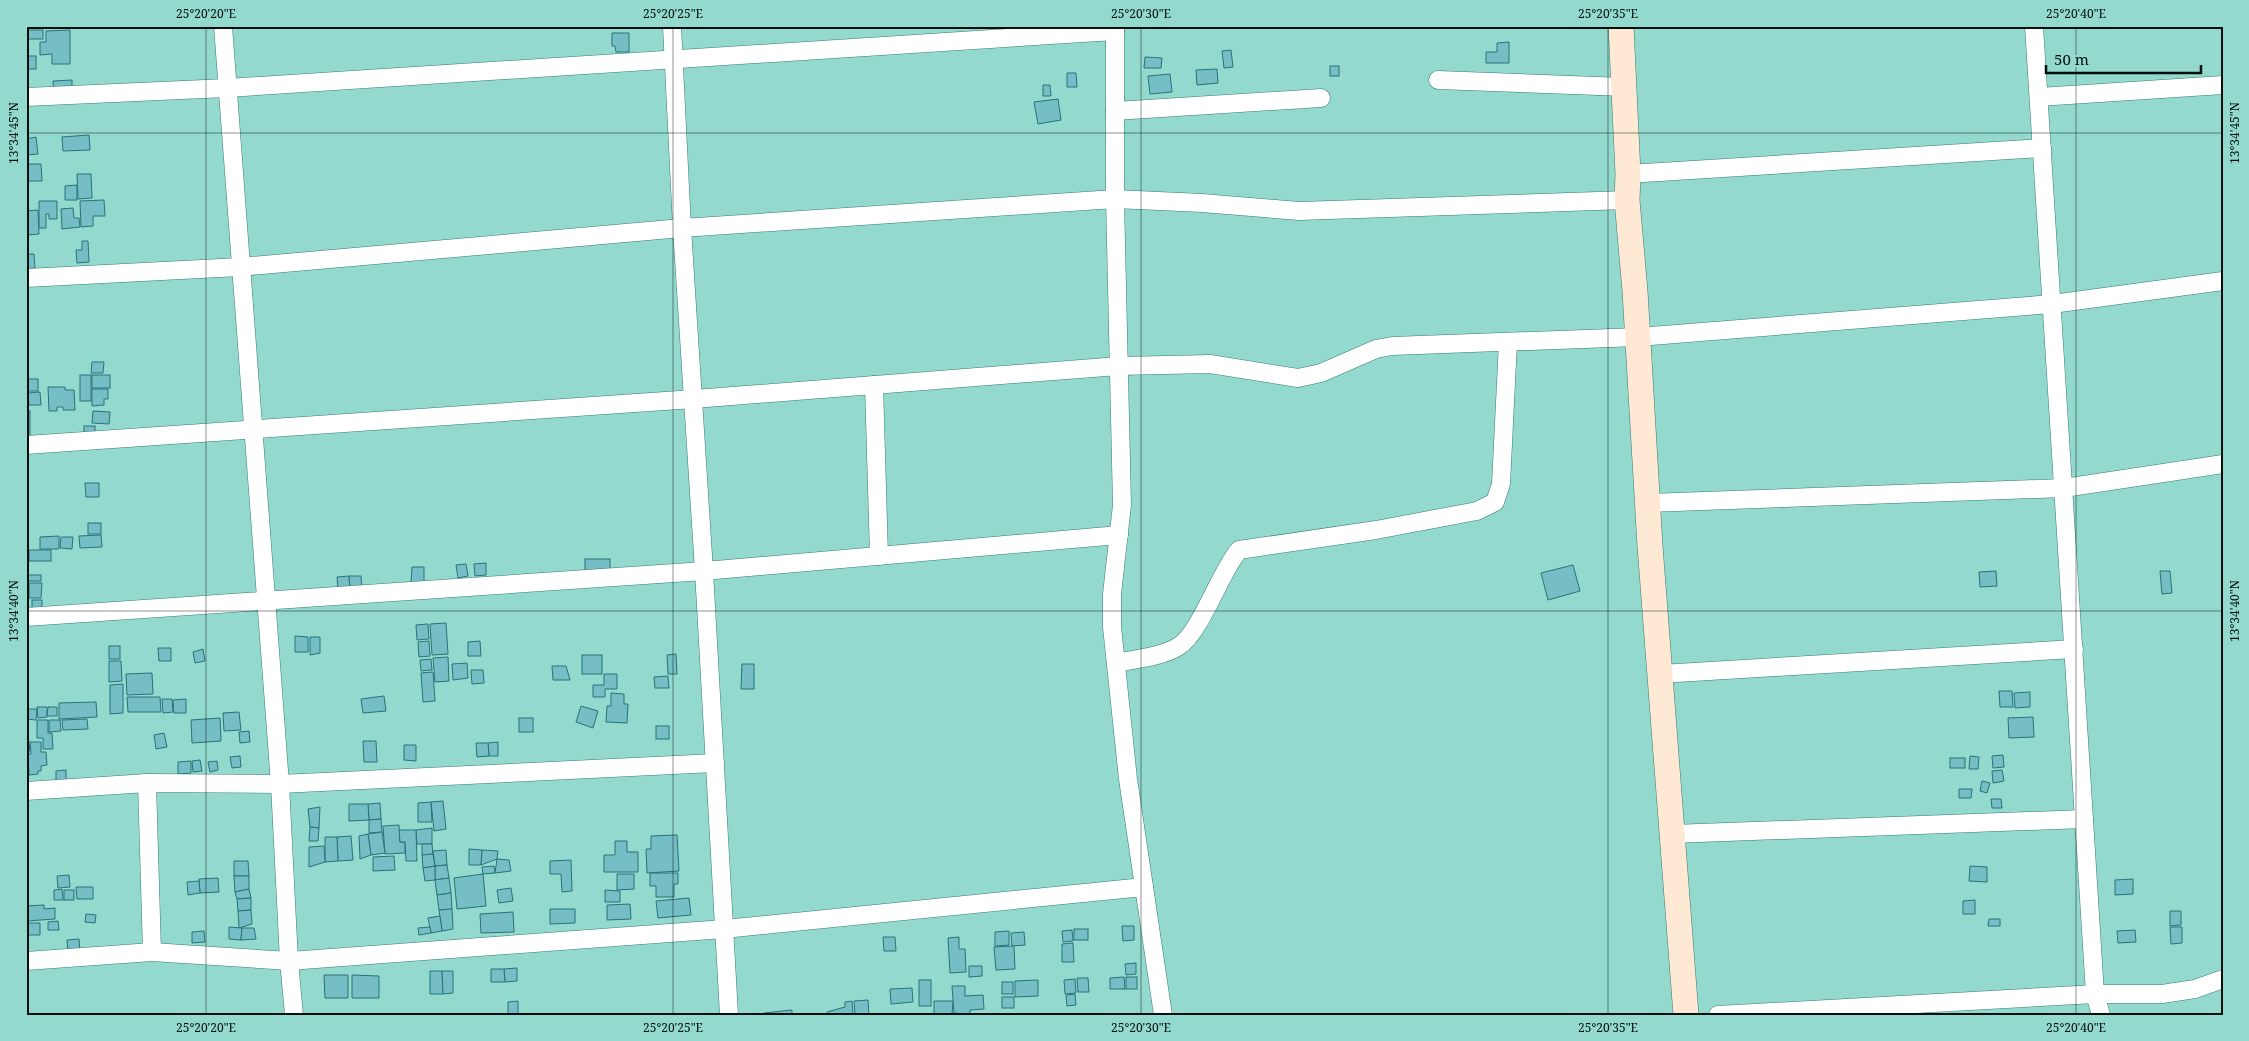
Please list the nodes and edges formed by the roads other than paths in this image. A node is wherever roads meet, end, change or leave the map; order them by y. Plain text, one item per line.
1 (223, 26) edge
2 (672, 26) edge
3 (1621, 26) edge
4 (2034, 26) edge
5 (1115, 29) edge
6 (674, 59) junction
7 (1438, 80) dead end
8 (2223, 85) edge
9 (1625, 86) junction
10 (227, 88) junction
11 (26, 97) edge
12 (2039, 97) junction
13 (1321, 98) dead end
14 (1115, 111) junction
15 (2042, 148) junction
16 (1628, 174) junction
17 (1114, 199) junction
18 (1627, 200) junction
19 (682, 228) junction
20 (240, 266) junction
21 (26, 278) edge
22 (2223, 281) edge
23 (2052, 304) junction
24 (1638, 337) junction
25 (1508, 342) junction
26 (1119, 366) junction
27 (874, 385) junction
28 (694, 399) junction
29 (252, 428) junction
30 (26, 445) edge
31 (2223, 464) edge
32 (2064, 488) junction
33 (1648, 503) junction
34 (1119, 535) junction
35 (878, 556) junction
36 (704, 571) junction
37 (265, 601) junction
38 (26, 617) edge
39 (2074, 648) junction
40 (1116, 663) junction
41 (1660, 674) junction
42 (715, 764) junction
43 (147, 783) junction
44 (280, 784) junction
45 (26, 791) edge
46 (2084, 818) junction
47 (1672, 834) junction
48 (1144, 887) junction
49 (724, 929) junction
50 (152, 952) junction
51 (26, 960) edge
52 (289, 961) junction
53 (2223, 979) edge
54 (2095, 994) junction
55 (294, 1015) edge
56 (729, 1015) edge
57 (1163, 1015) edge
58 (1686, 1015) edge
59 (1718, 1015) edge
60 (2101, 1015) edge

1 - 10 street
2 - 6 street
3 - 9 main road
4 - 12 street
5 - 6 street
5 - 14 street
6 - 10 street
6 - 19 street
7 - 9 street
8 - 12 street
9 - 16 main road
10 - 11 street
10 - 20 street
12 - 15 street
13 - 14 street
14 - 17 street
15 - 16 street
15 - 23 street
16 - 18 main road
17 - 18 street
17 - 19 street
17 - 26 street
18 - 24 main road
19 - 20 street
19 - 28 street
20 - 21 street
20 - 29 street
22 - 23 street
23 - 24 street
23 - 32 street
24 - 25 street
24 - 33 main road
25 - 26 street
25 - 40 street
26 - 27 street
26 - 34 street
27 - 28 street
27 - 35 street
28 - 29 street
28 - 36 street
29 - 30 street
29 - 37 street
31 - 32 street
32 - 33 street
32 - 39 street
33 - 41 main road
34 - 35 street
34 - 40 street
35 - 36 street
36 - 37 street
36 - 42 street
37 - 38 street
37 - 44 street
39 - 41 street
39 - 46 street
40 - 48 street
41 - 47 main road
42 - 44 street
42 - 49 street
43 - 44 street
43 - 45 street
43 - 50 street
44 - 52 street
46 - 47 street
46 - 54 street
47 - 58 main road
48 - 49 street
48 - 57 street
49 - 52 street
49 - 56 street
50 - 51 street
50 - 52 street
52 - 55 street
53 - 54 street
54 - 59 street
54 - 60 street

